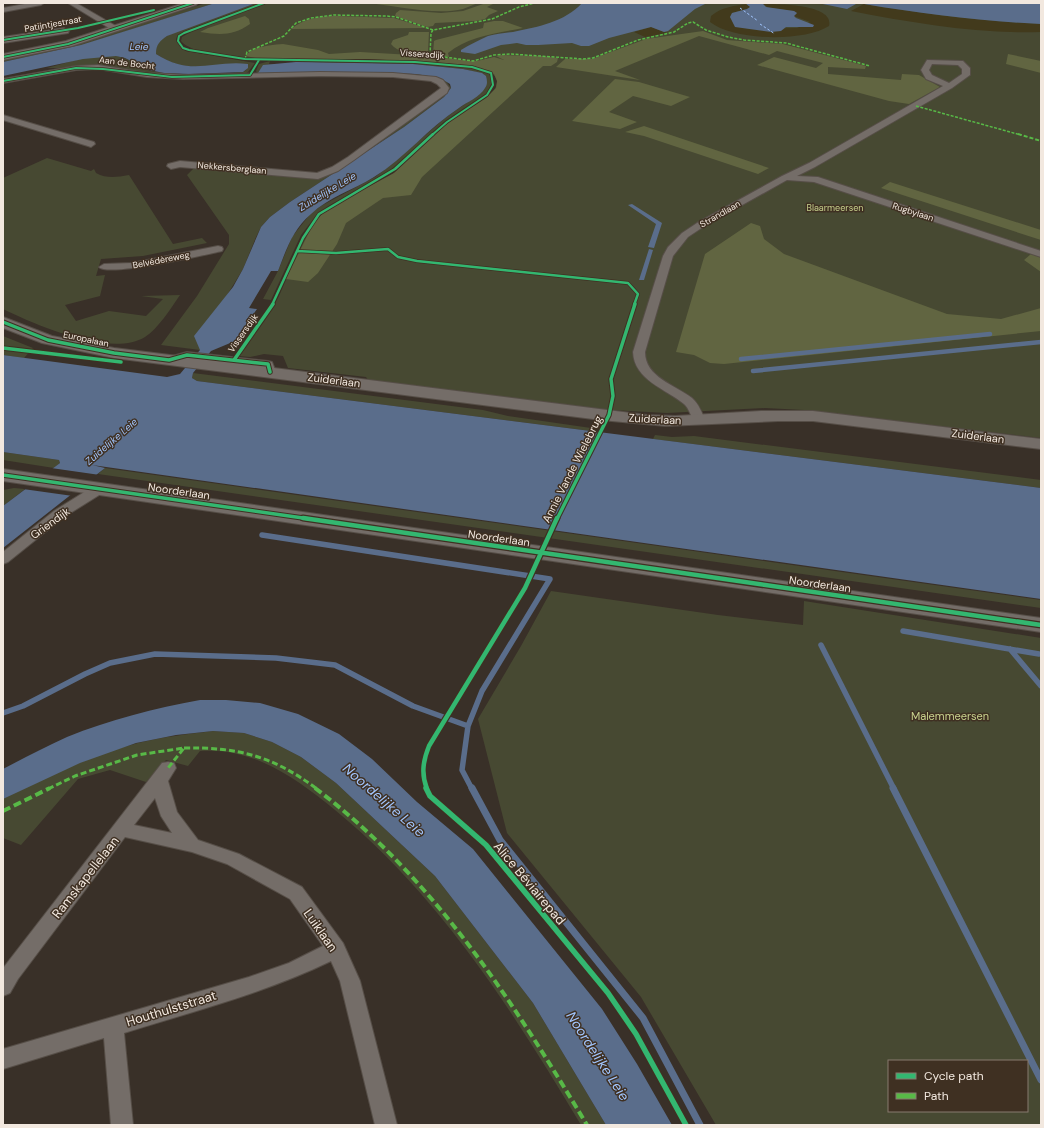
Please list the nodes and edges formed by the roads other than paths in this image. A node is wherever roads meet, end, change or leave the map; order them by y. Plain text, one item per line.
1 (41, 3) edge
2 (71, 3) edge
3 (186, 3) edge
4 (193, 3) edge
5 (3, 10) edge
6 (106, 22) junction
7 (117, 30) junction
8 (3, 40) edge
9 (3, 57) edge
10 (3, 81) edge
11 (949, 86) junction
12 (3, 117) edge
13 (91, 144) dead end
14 (171, 166) dead end
15 (293, 174) joint
16 (785, 178) junction
17 (218, 249) dead end
18 (1041, 254) edge
19 (104, 267) dead end
20 (3, 322) edge
21 (179, 359) joint
22 (699, 420) junction
23 (1041, 444) edge
24 (3, 475) edge
25 (95, 488) junction
26 (3, 559) edge
27 (1041, 625) edge
28 (163, 774) joint
29 (122, 829) junction
30 (192, 845) junction
31 (336, 949) junction
32 (6, 977) edge
33 (113, 1026) junction
34 (3, 1059) edge
35 (122, 1125) edge
36 (386, 1125) edge

1 - 5 street
2 - 6 street
3 - 6 street, Patijntjestraat
4 - 7 street
6 - 7 street
6 - 8 street, Patijntjestraat
7 - 9 street
10 - 15 street, Aan de Bocht
11 - 11 street, Strandlaan
11 - 16 street, Strandlaan
12 - 13 street
14 - 15 street, Nekkersberglaan
16 - 18 street, Rugbylaan
16 - 22 street, Strandlaan
17 - 19 street, Belvédèreweg
20 - 21 street, Europalaan
21 - 22 street, Zuiderlaan
22 - 23 street, Zuiderlaan
24 - 25 street, Noorderlaan
25 - 26 street, Griendijk
25 - 27 street, Noorderlaan
28 - 29 street, Ramskapellelaan
28 - 30 street, Luiklaan
29 - 30 street, Luiklaan
29 - 32 street, Ramskapellelaan
30 - 31 street, Luiklaan
31 - 33 street, Houthulststraat
31 - 36 street, Luiklaan
33 - 34 street, Houthulststraat
33 - 35 street

